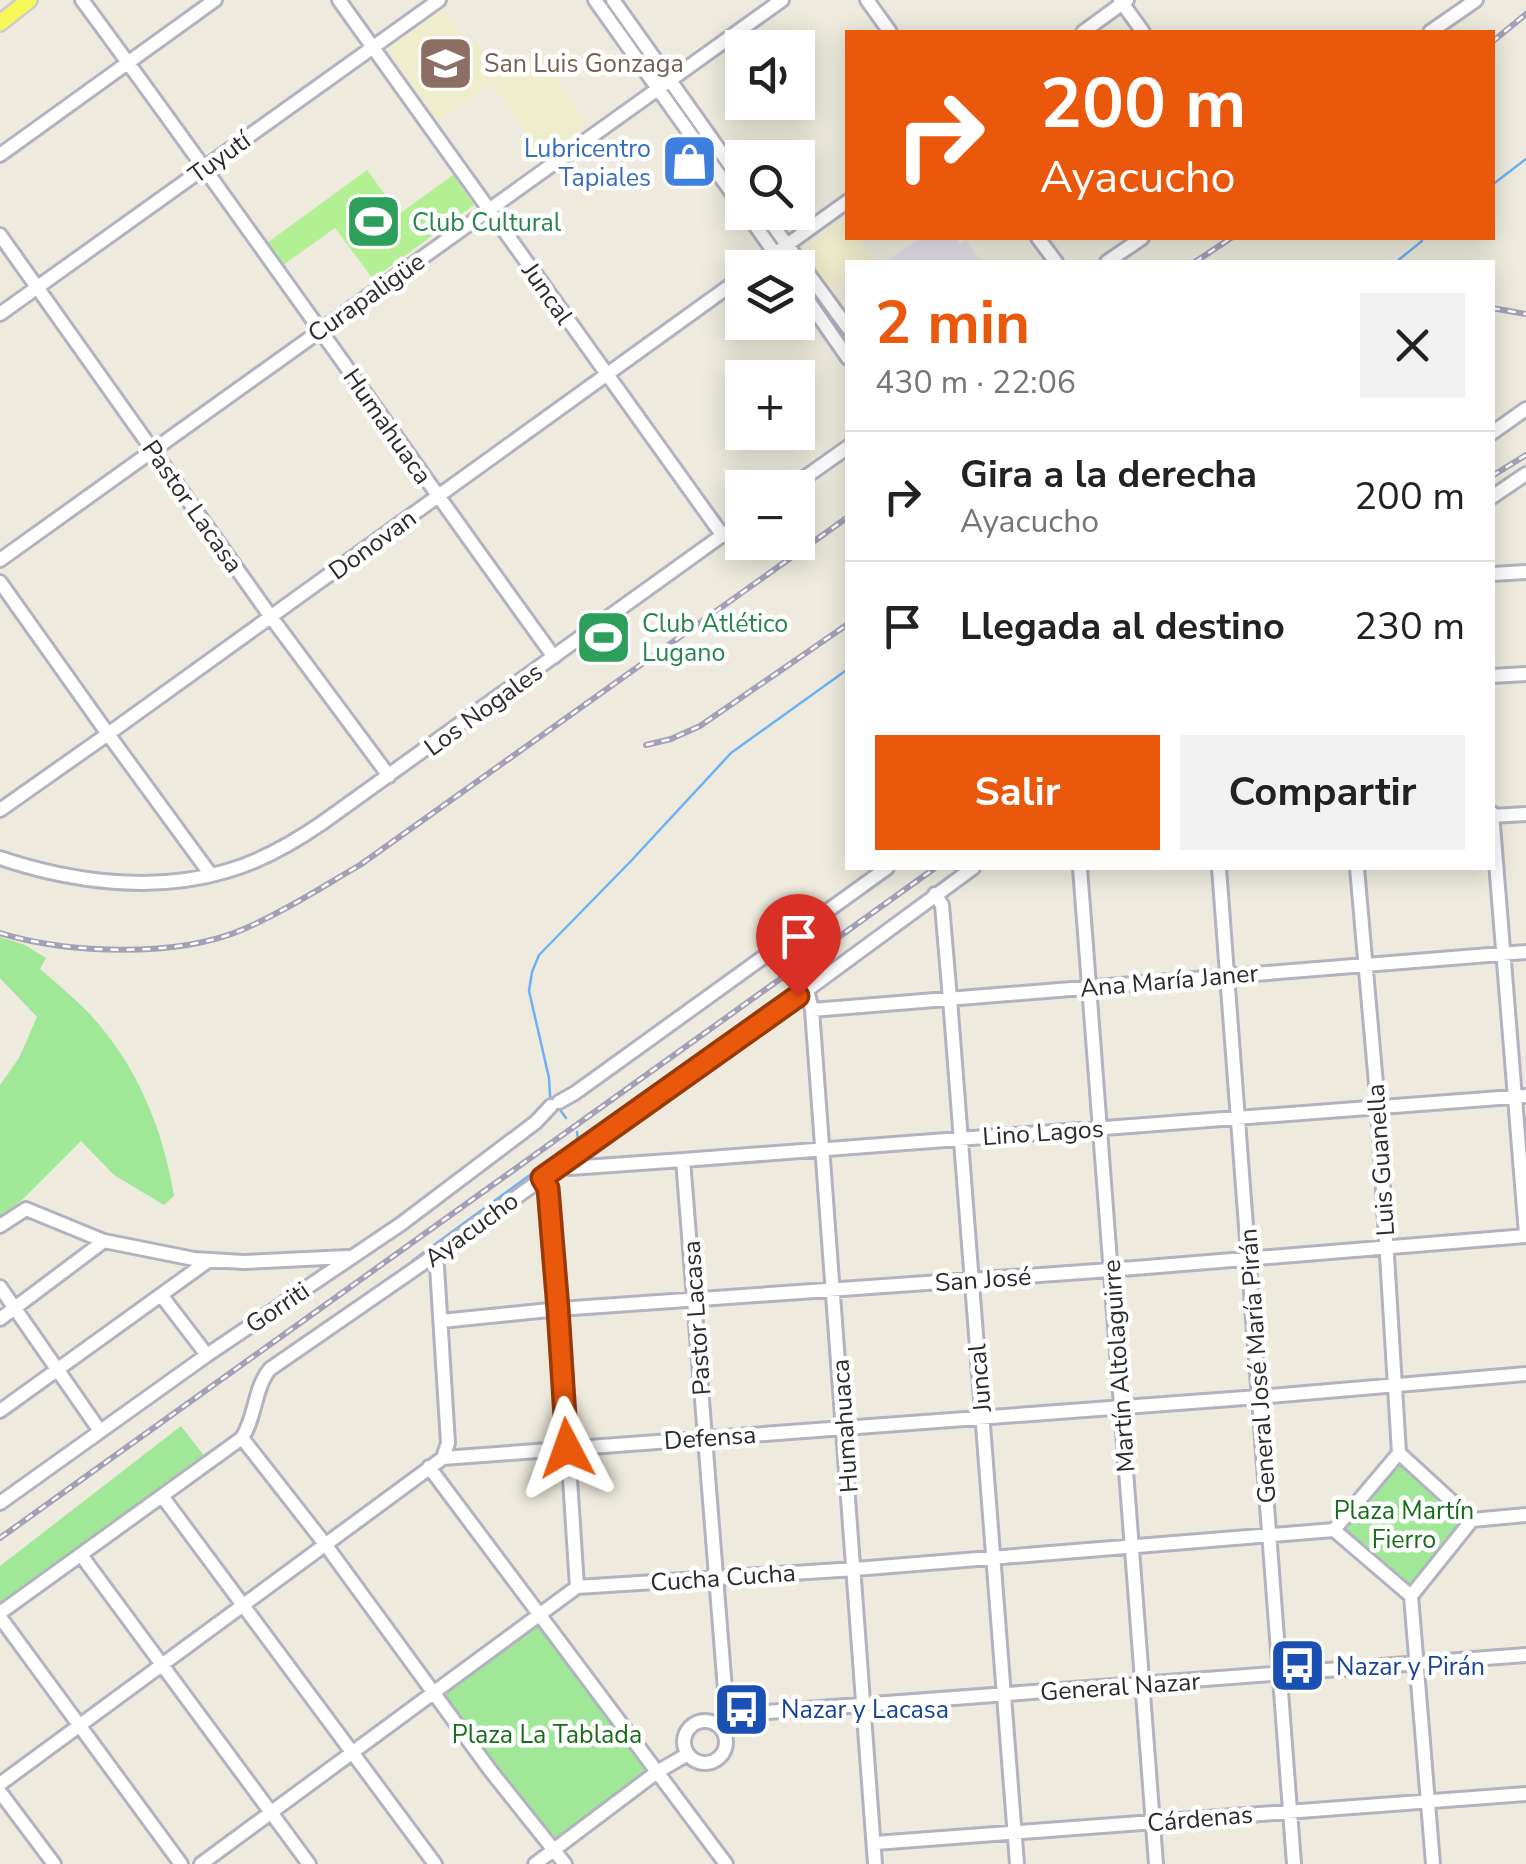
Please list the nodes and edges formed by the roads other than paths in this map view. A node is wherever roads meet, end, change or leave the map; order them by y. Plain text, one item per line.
1 (82, 0) edge
2 (215, 0) edge
3 (338, 0) edge
4 (439, 0) edge
5 (595, 0) edge
6 (613, 0) edge
7 (782, 0) edge
8 (867, 0) edge
9 (1476, 0) edge
10 (1123, 1) edge
11 (17, 4) edge
12 (0, 23) edge
13 (889, 30) edge
14 (1086, 30) edge
15 (1142, 30) edge
16 (1433, 30) edge
17 (372, 47) junction
18 (128, 62) junction
19 (671, 80) junction
20 (659, 89) junction
21 (0, 155) edge
22 (725, 158) edge
23 (205, 167) junction
24 (725, 183) edge
25 (845, 204) edge
26 (489, 210) junction
27 (762, 230) edge
28 (771, 230) edge
29 (0, 234) edge
30 (1139, 240) edge
31 (780, 249) junction
32 (1110, 260) edge
33 (38, 287) junction
34 (725, 288) edge
35 (815, 310) edge
36 (0, 314) edge
37 (845, 325) edge
38 (320, 330) junction
39 (845, 354) edge
40 (606, 375) junction
41 (1526, 409) edge
42 (1495, 431) edge
43 (153, 449) junction
44 (845, 449) edge
45 (815, 470) edge
46 (1526, 474) edge
47 (1495, 495) edge
48 (438, 497) junction
49 (725, 534) edge
50 (722, 536) junction
51 (0, 560) edge
52 (1526, 572) edge
53 (1495, 574) edge
54 (0, 582) edge
55 (271, 617) junction
56 (554, 656) junction
57 (1526, 674) edge
58 (1495, 676) edge
59 (108, 734) junction
60 (389, 776) junction
61 (0, 810) edge
62 (1526, 814) edge
63 (1495, 815) edge
64 (1495, 840) edge
65 (0, 858) edge
66 (884, 870) edge
67 (970, 870) edge
68 (1080, 870) edge
69 (1219, 870) edge
70 (1357, 870) edge
71 (212, 875) junction
72 (935, 894) junction
73 (1526, 952) edge
74 (1504, 954) junction
75 (1365, 965) junction
76 (1228, 976) junction
77 (1089, 986) junction
78 (807, 990) junction
79 (950, 999) junction
80 (812, 1010) junction
81 (1520, 1097) edge
82 (1378, 1108) junction
83 (1239, 1118) junction
84 (1099, 1128) junction
85 (962, 1138) junction
86 (824, 1150) junction
87 (684, 1160) junction
88 (561, 1164) junction
89 (542, 1178) junction
90 (0, 1226) edge
91 (1526, 1235) edge
92 (104, 1241) junction
93 (1386, 1248) junction
94 (435, 1255) junction
95 (350, 1257) junction
96 (1249, 1258) junction
97 (208, 1261) junction
98 (1110, 1270) junction
99 (971, 1280) junction
100 (0, 1287) edge
101 (834, 1290) junction
102 (161, 1295) junction
103 (696, 1299) junction
104 (15, 1308) junction
105 (558, 1309) junction
106 (0, 1319) edge
107 (441, 1321) junction
108 (207, 1355) junction
109 (57, 1370) junction
110 (1526, 1374) edge
111 (1396, 1386) junction
112 (1258, 1397) junction
113 (1120, 1406) junction
114 (0, 1411) edge
115 (982, 1418) junction
116 (844, 1428) junction
117 (100, 1431) junction
118 (242, 1438) junction
119 (705, 1438) junction
120 (567, 1448) junction
121 (1399, 1453) junction
122 (443, 1458) junction
123 (429, 1467) junction
124 (3, 1495) edge
125 (162, 1496) junction
126 (1526, 1516) edge
127 (1472, 1520) junction
128 (1334, 1530) junction
129 (1269, 1534) junction
130 (325, 1544) junction
131 (1132, 1545) junction
132 (80, 1555) junction
133 (993, 1556) junction
134 (855, 1569) junction
135 (716, 1578) junction
136 (576, 1587) junction
137 (1411, 1596) junction
138 (242, 1604) junction
139 (0, 1615) edge
140 (539, 1615) junction
141 (1526, 1655) edge
142 (1416, 1663) junction
143 (161, 1664) junction
144 (1279, 1674) junction
145 (1142, 1684) junction
146 (434, 1691) junction
147 (1005, 1694) junction
148 (865, 1704) junction
149 (722, 1720) junction
150 (78, 1725) junction
151 (353, 1752) junction
152 (688, 1754) junction
153 (657, 1772) junction
154 (0, 1788) edge
155 (1526, 1794) edge
156 (1428, 1801) junction
157 (1290, 1811) junction
158 (270, 1812) junction
159 (1152, 1823) junction
160 (1015, 1833) junction
161 (875, 1843) junction
162 (555, 1850) junction
163 (54, 1864) edge
164 (181, 1864) edge
165 (202, 1864) edge
166 (309, 1864) edge
167 (435, 1864) edge
168 (535, 1864) edge
169 (565, 1864) edge
170 (726, 1864) edge
171 (875, 1864) edge
172 (1017, 1864) edge
173 (1156, 1864) edge
174 (1294, 1864) edge
175 (1433, 1864) edge

1 - 18 street, Humahuaca
2 - 18 street
3 - 17 street, Juncal
4 - 17 street, Tuyutí
5 - 20 street
6 - 19 street
7 - 19 street, Curapaligüe
8 - 13 street
9 - 16 street
10 - 14 street
10 - 15 street
11 - 12 main road
17 - 23 street, Tuyutí
17 - 26 street, Juncal
18 - 21 street
18 - 23 street, Humahuaca
19 - 20 street, Curapaligüe
19 - 22 street
20 - 24 street
20 - 26 street, Curapaligüe
23 - 33 street, Tuyutí
23 - 38 street, Humahuaca
25 - 31 street
26 - 38 street, Curapaligüe
26 - 40 street, Juncal
27 - 31 street
28 - 31 street
29 - 33 street, Pastor Lacasa
30 - 32 street
31 - 37 street
33 - 36 street, Tuyutí
33 - 43 street, Pastor Lacasa
34 - 40 street, Donovan
35 - 39 street
38 - 43 street, Curapaligüe
38 - 48 street, Humahuaca
40 - 48 street, Donovan
40 - 50 street, Juncal
41 - 42 street
43 - 51 street, Curapaligüe
43 - 55 street, Pastor Lacasa
44 - 45 street
46 - 47 street
48 - 55 street, Donovan
48 - 56 street, Humahuaca
49 - 50 street, Los Nogales
50 - 56 street, Los Nogales
52 - 53 street
54 - 59 street
55 - 59 street, Donovan
55 - 60 street, Pastor Lacasa
56 - 60 street, Los Nogales
57 - 58 street
59 - 61 street, Donovan
59 - 71 street
60 - 71 street, Los Nogales
62 - 63 street
64 - 74 street
65 - 71 street, Los Nogales
66 - 95 street, Gorriti
67 - 72 street, Ayacucho
68 - 77 street, Martín Altolaguirre
69 - 76 street, General José María Pirán
70 - 75 street, Luis Guanella
72 - 78 street, Ayacucho
72 - 79 street, Juncal
73 - 74 street, Ana María Janer
74 - 75 street, Ana María Janer
74 - 81 street
75 - 76 street, Ana María Janer
75 - 82 street, Luis Guanella
76 - 77 street, Ana María Janer
76 - 83 street, General José María Pirán
77 - 79 street, Ana María Janer
77 - 84 street, Martín Altolaguirre
78 - 80 street, Humahuaca
78 - 88 street, Ayacucho
79 - 80 street, Ana María Janer
79 - 85 street, Juncal
80 - 86 street, Humahuaca
81 - 82 street, Lino Lagos
81 - 91 street
82 - 83 street, Lino Lagos
82 - 93 street, Luis Guanella
83 - 84 street, Lino Lagos
83 - 96 street, General José María Pirán
84 - 85 street, Lino Lagos
84 - 98 street, Martín Altolaguirre
85 - 86 street, Lino Lagos
85 - 99 street, Juncal
86 - 87 street, Lino Lagos
86 - 101 street, Humahuaca
87 - 88 street, Lino Lagos
87 - 103 street, Pastor Lacasa
88 - 89 street, Ayacucho
89 - 94 street, Ayacucho
89 - 105 street
90 - 92 street
91 - 93 street, San José
92 - 97 street
92 - 104 street
93 - 96 street, San José
93 - 111 street, Luis Guanella
94 - 107 street
94 - 118 street, Ayacucho
95 - 97 street
95 - 108 street, Gorriti
96 - 98 street, San José
96 - 112 street, General José María Pirán
97 - 102 street
98 - 99 street, San José
98 - 113 street, Martín Altolaguirre
99 - 101 street, San José
99 - 115 street, Juncal
100 - 104 street
101 - 103 street, San José
101 - 116 street, Humahuaca
102 - 108 street
102 - 109 street
103 - 105 street, San José
103 - 119 street, Pastor Lacasa
104 - 106 street
104 - 109 street
105 - 107 street, San José
105 - 120 street
107 - 122 street
108 - 117 street, Gorriti
109 - 114 street
109 - 117 street
110 - 111 street, Defensa
111 - 112 street, Defensa
111 - 121 street, Luis Guanella
112 - 113 street, Defensa
112 - 129 street, General José María Pirán
113 - 115 street, Defensa
113 - 131 street, Martín Altolaguirre
115 - 116 street, Defensa
115 - 133 street, Juncal
116 - 119 street, Defensa
116 - 134 street, Humahuaca
117 - 124 street, Gorriti
118 - 125 street
118 - 130 street
119 - 120 street, Defensa
119 - 135 street, Pastor Lacasa
120 - 122 street, Defensa
120 - 136 street
121 - 127 street
121 - 128 street
122 - 123 street, Defensa
123 - 130 street, Defensa
123 - 140 street
125 - 132 street
125 - 138 street
126 - 127 street
127 - 137 street
128 - 129 street, Cucha Cucha
128 - 137 street
129 - 131 street, Cucha Cucha
129 - 144 street, General José María Pirán
130 - 138 street, Defensa
130 - 146 street
131 - 133 street, Cucha Cucha
131 - 145 street, Martín Altolaguirre
132 - 139 street
132 - 143 street
133 - 134 street, Cucha Cucha
133 - 147 street, Juncal
134 - 135 street, Cucha Cucha
134 - 148 street, Humahuaca
135 - 136 street, Cucha Cucha
135 - 149 street, Pastor Lacasa
136 - 140 street
137 - 142 street
138 - 143 street, Defensa
138 - 151 street
139 - 150 street
140 - 146 street
140 - 153 street
141 - 142 street, General Nazar
142 - 144 street, General Nazar
142 - 156 street
143 - 150 street, Defensa
143 - 158 street
144 - 145 street, General Nazar
144 - 157 street, General José María Pirán
145 - 147 street, General Nazar
145 - 159 street, Martín Altolaguirre
146 - 151 street
146 - 162 street
147 - 148 street, General Nazar
147 - 160 street, Juncal
148 - 149 street, General Nazar
148 - 161 street, Humahuaca
149 - 152 street
149 - 152 street
150 - 154 street, Defensa
150 - 164 street
151 - 158 street
151 - 167 street
152 - 153 street
153 - 162 street
153 - 170 street
154 - 163 street
155 - 156 street, Cárdenas
156 - 157 street, Cárdenas
156 - 175 street
157 - 159 street, Cárdenas
157 - 174 street, General José María Pirán
158 - 165 street
158 - 166 street
159 - 160 street, Cárdenas
159 - 173 street, Martín Altolaguirre
160 - 161 street, Cárdenas
160 - 172 street, Juncal
161 - 171 street, Humahuaca
162 - 168 street
162 - 169 street

